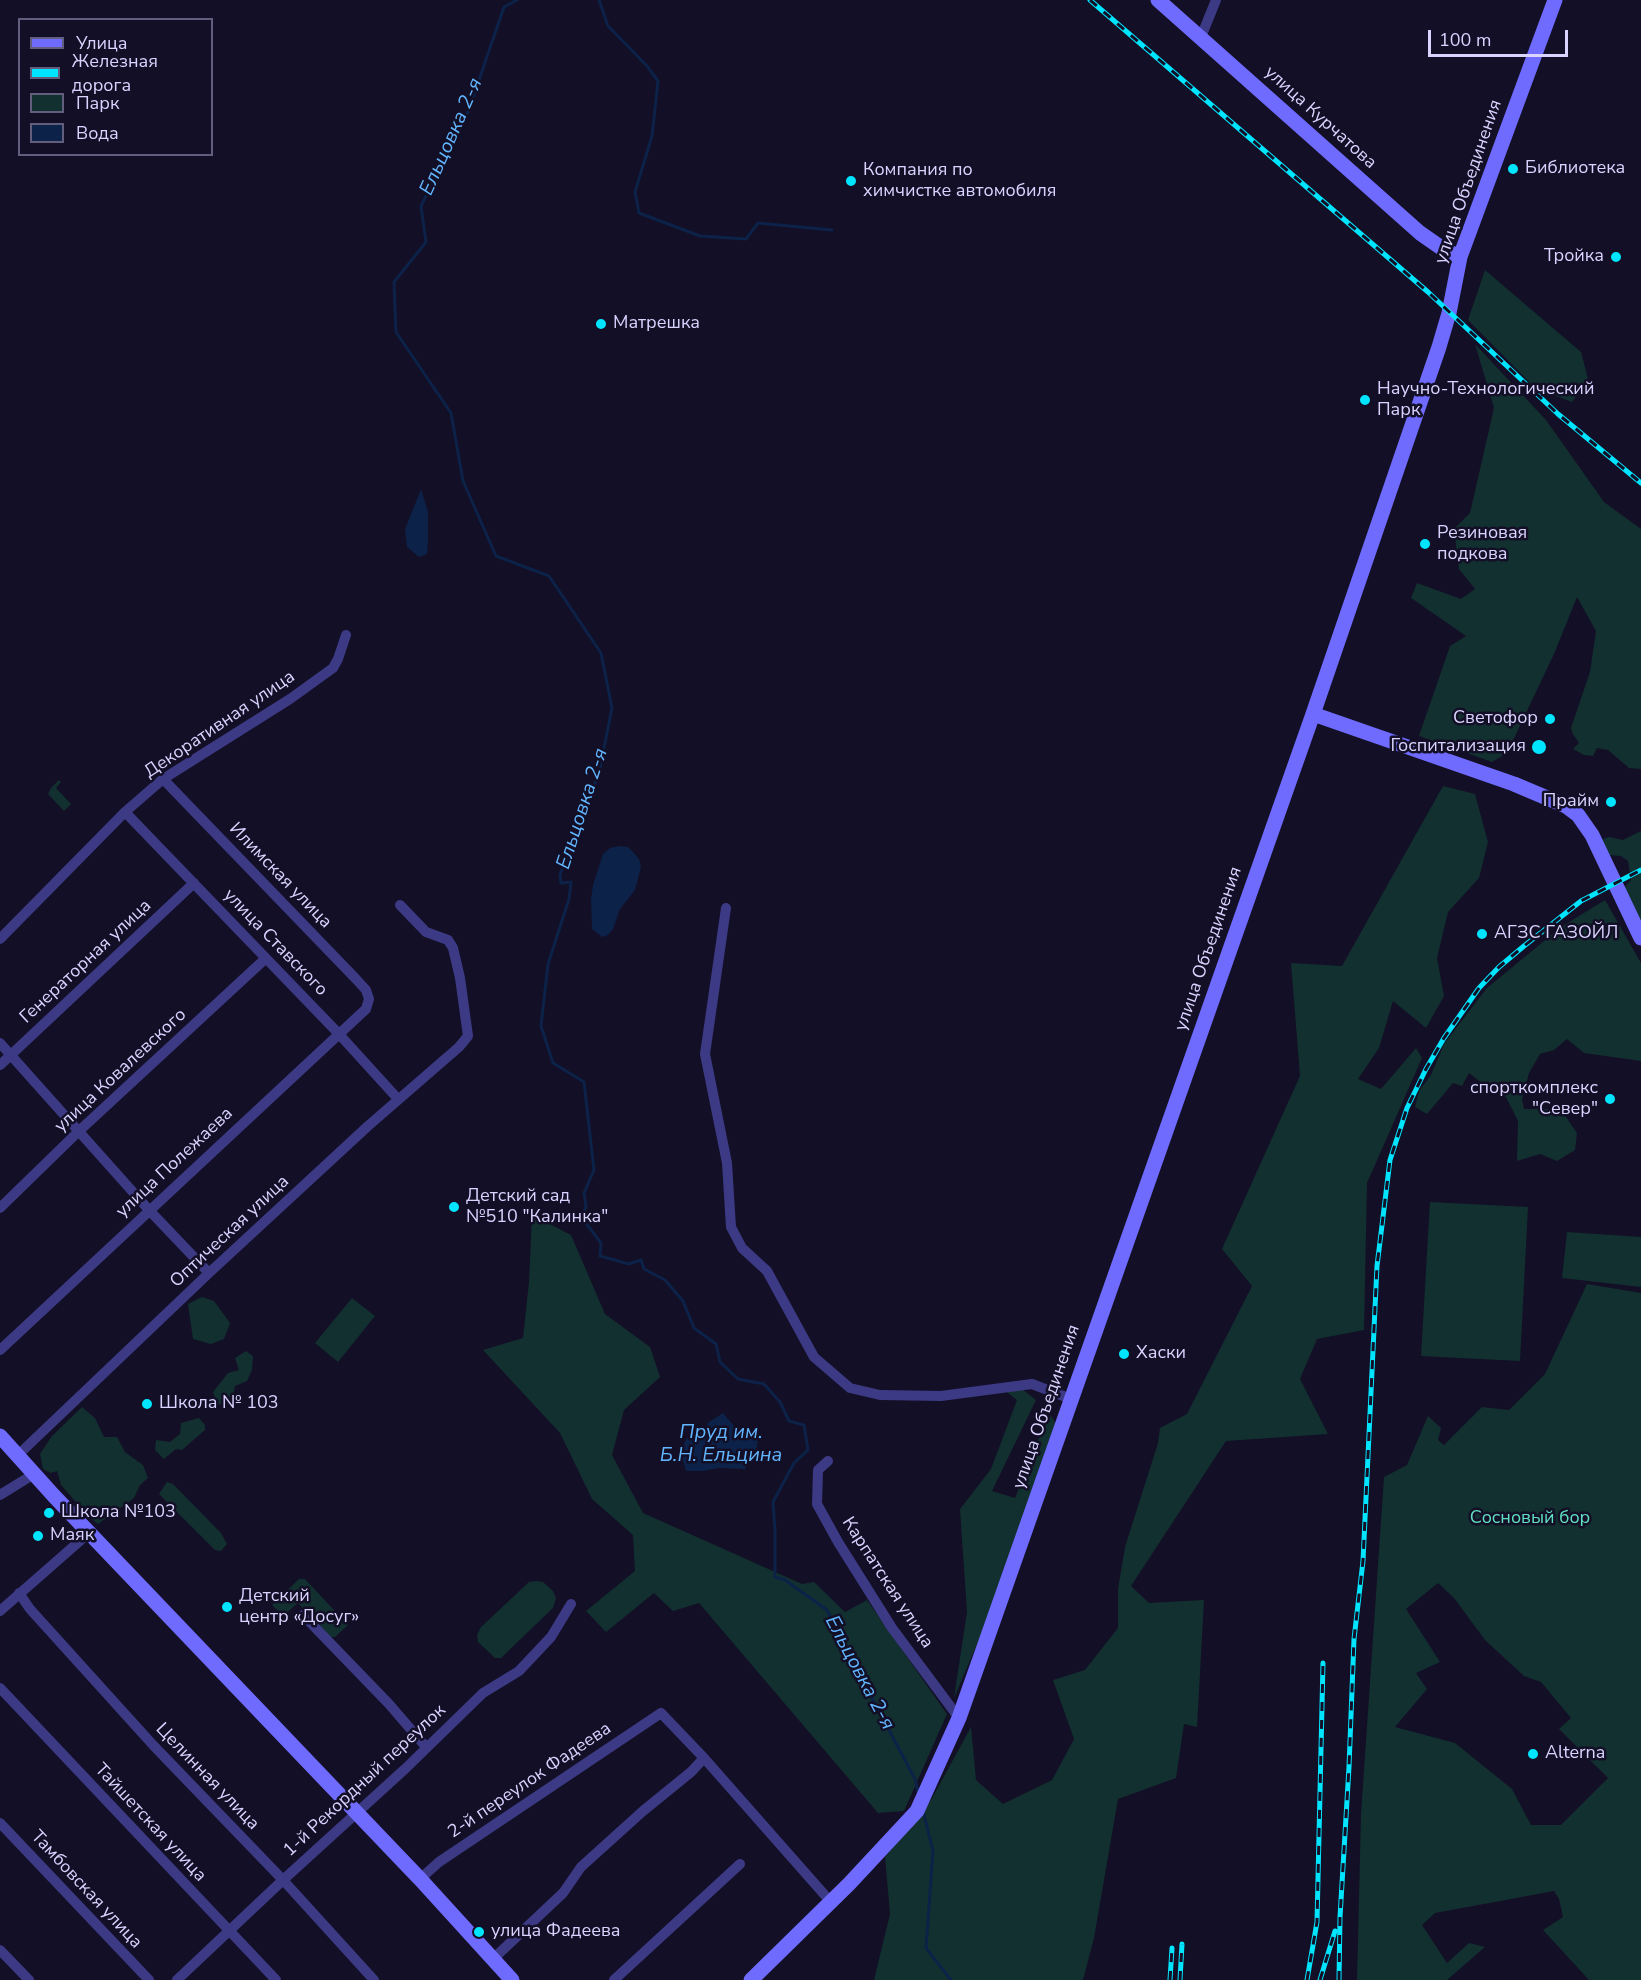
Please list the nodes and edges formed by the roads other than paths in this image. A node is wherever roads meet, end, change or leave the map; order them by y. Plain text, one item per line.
1 (1158, 0) edge
2 (1216, 0) edge
3 (1555, 0) edge
4 (1201, 37) junction
5 (1460, 257) junction
6 (346, 635) dead end
7 (1313, 714) junction
8 (163, 779) junction
9 (125, 812) junction
10 (194, 883) junction
11 (400, 905) dead end
12 (726, 908) dead end
13 (1641, 938) edge
14 (0, 939) edge
15 (265, 959) junction
16 (369, 999) joint
17 (338, 1033) junction
18 (0, 1043) edge
19 (11, 1055) junction
20 (0, 1065) edge
21 (398, 1099) junction
22 (79, 1131) junction
23 (0, 1208) edge
24 (149, 1210) junction
25 (209, 1274) junction
26 (0, 1350) edge
27 (1071, 1399) junction
28 (0, 1436) edge
29 (18, 1455) junction
30 (828, 1461) dead end
31 (34, 1474) junction
32 (0, 1495) edge
33 (90, 1532) junction
34 (19, 1593) junction
35 (571, 1604) dead end
36 (0, 1611) edge
37 (303, 1615) dead end
38 (0, 1688) edge
39 (959, 1718) junction
40 (426, 1747) junction
41 (704, 1758) junction
42 (356, 1814) junction
43 (0, 1823) edge
44 (740, 1864) dead end
45 (420, 1879) junction
46 (283, 1880) junction
47 (830, 1901) junction
48 (228, 1931) junction
49 (0, 1950) edge
50 (493, 1959) junction
51 (28, 1980) edge
52 (149, 1980) edge
53 (177, 1980) edge
54 (276, 1980) edge
55 (374, 1980) edge
56 (512, 1980) edge
57 (614, 1980) edge
58 (751, 1980) edge

1 - 4 main road, улица Курчатова
2 - 4 street
3 - 5 main road, улица Объединения
4 - 5 main road, улица Курчатова
5 - 7 main road, улица Объединения
6 - 8 street, Декоративная улица
7 - 13 main road
7 - 27 main road, улица Объединения
8 - 9 street, Декоративная улица
8 - 16 street, Илимская улица
9 - 10 street, улица Ставского
9 - 14 street, Декоративная улица
10 - 15 street, улица Ставского
10 - 19 street, Генераторная улица
11 - 21 street, Оптическая улица
12 - 27 street
15 - 17 street, улица Ставского
15 - 22 street, улица Ковалевского
16 - 17 street, улица Полежаева
17 - 21 street, улица Ставского
17 - 24 street, улица Полежаева
18 - 19 street
19 - 20 street, Генераторная улица
19 - 22 street
21 - 25 street, Оптическая улица
22 - 23 street, улица Ковалевского
22 - 24 street
24 - 25 street
24 - 26 street, улица Полежаева
25 - 29 street, Оптическая улица
27 - 39 main road, улица Объединения
28 - 29 main road
29 - 31 main road
30 - 39 street, Карпатская улица
31 - 32 street
31 - 33 main road
33 - 34 street
33 - 42 main road
34 - 36 street
34 - 46 street, Целинная улица
35 - 40 street, 1-й Рекордный переулок
37 - 40 street
38 - 48 street, Тайшетская улица
39 - 47 main road, улица Объединения
40 - 42 street, 1-й Рекордный переулок
41 - 45 street, 2-й переулок Фадеева
41 - 47 street
41 - 50 street
42 - 45 main road
42 - 46 street, 1-й Рекордный переулок
43 - 52 street, Тамбовская улица
44 - 57 street
45 - 50 main road
46 - 48 street, 1-й Рекордный переулок
46 - 55 street, Целинная улица
47 - 58 main road, улица Объединения
48 - 53 street, 1-й Рекордный переулок
48 - 54 street, Тайшетская улица
49 - 51 street
50 - 56 main road

